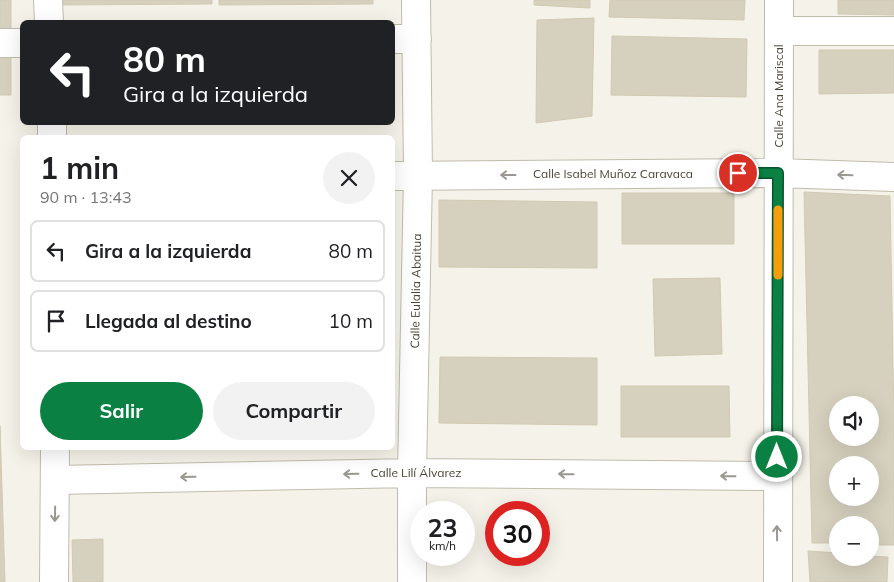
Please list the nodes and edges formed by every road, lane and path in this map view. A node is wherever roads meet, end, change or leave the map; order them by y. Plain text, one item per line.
1 (48, 0) edge
2 (416, 0) edge
3 (779, 0) edge
4 (49, 20) edge
5 (779, 31) junction
6 (894, 31) edge
7 (405, 39) edge
8 (20, 43) edge
9 (0, 44) edge
10 (778, 173) junction
11 (406, 176) edge
12 (894, 178) edge
13 (55, 450) edge
14 (412, 473) junction
15 (777, 476) junction
16 (55, 480) junction
17 (54, 582) edge
18 (412, 582) edge
19 (778, 582) edge

1 - 4 street
2 - 7 street, Calle Eulalia Abaitua
3 - 5 street, Calle Ana Mariscal
5 - 6 street
5 - 10 street, Calle Ana Mariscal
7 - 11 street, Calle Eulalia Abaitua
8 - 9 street
10 -> 11 street, Calle Isabel Muñoz Caravaca
12 -> 10 street, Calle Isabel Muñoz Caravaca
10 - 15 street, Calle Ana Mariscal
11 - 14 street, Calle Eulalia Abaitua
13 - 16 street
15 -> 14 street, Calle Lilí Álvarez
14 -> 16 street, Calle Lilí Álvarez
14 - 18 street, Calle Eulalia Abaitua
19 -> 15 street, Calle Ana Mariscal
16 -> 17 street

